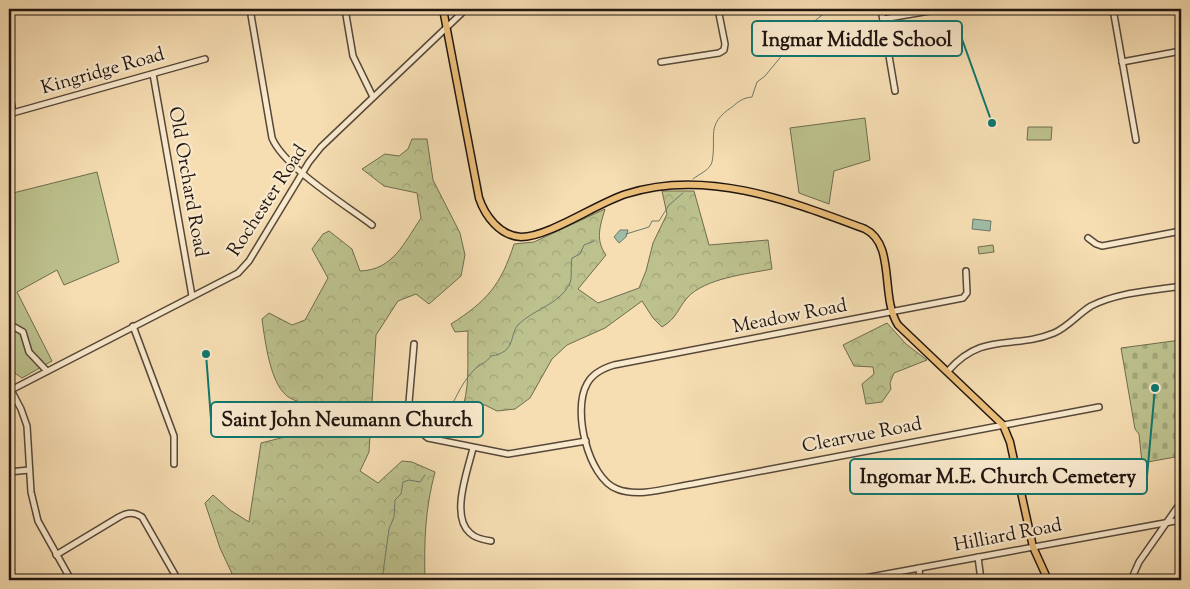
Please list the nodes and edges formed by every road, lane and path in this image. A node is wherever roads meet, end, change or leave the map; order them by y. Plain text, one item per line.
1 (250, 9) edge
2 (345, 9) edge
3 (443, 9) edge
4 (466, 9) edge
5 (718, 9) edge
6 (881, 9) edge
7 (941, 9) edge
8 (1113, 9) edge
9 (883, 19) junction
10 (446, 26) junction
11 (1181, 51) edge
12 (205, 59) dead end
13 (661, 62) dead end
14 (1122, 62) junction
15 (153, 74) junction
16 (9, 90) edge
17 (895, 91) dead end
18 (373, 97) junction
19 (11, 113) edge
20 (1136, 140) dead end
21 (303, 173) junction
22 (372, 225) dead end
23 (1181, 231) edge
24 (1088, 238) dead end
25 (966, 271) dead end
26 (1181, 286) edge
27 (192, 296) junction
28 (891, 313) junction
29 (9, 324) edge
30 (133, 326) junction
31 (414, 344) dead end
32 (47, 371) junction
33 (948, 371) junction
34 (10, 391) edge
35 (1100, 407) dead end
36 (1003, 425) junction
37 (586, 441) junction
38 (472, 448) junction
39 (174, 464) dead end
40 (29, 470) junction
41 (9, 472) edge
42 (1181, 502) edge
43 (1181, 520) edge
44 (1167, 522) junction
45 (491, 542) dead end
46 (1034, 547) junction
47 (56, 555) junction
48 (978, 557) junction
49 (919, 568) junction
50 (70, 580) edge
51 (178, 580) edge
52 (857, 580) edge
53 (920, 580) edge
54 (981, 580) edge
55 (1048, 580) edge
56 (1131, 580) edge

1 - 21 street
2 - 18 street
3 - 10 main road
4 - 10 street, Rochester Road
5 - 13 street
6 - 9 street
7 - 9 street
8 - 14 street
9 - 17 street
10 - 18 street, Rochester Road
10 - 28 main road
11 - 14 street
12 - 15 street, Kingridge Road
14 - 20 street
15 - 19 street, Kingridge Road
15 - 27 street, Old Orchard Road
16 - 19 street
18 - 21 street, Rochester Road
21 - 22 street
21 - 27 street, Rochester Road
23 - 24 street
25 - 28 street, Meadow Road
26 - 33 street
27 - 30 street, Rochester Road
28 - 33 main road
28 - 37 street, Meadow Road
29 - 32 street
30 - 32 street, Rochester Road
30 - 39 street
31 - 38 street
32 - 34 street, Rochester Road
33 - 36 main road
34 - 40 street
35 - 36 street, Clearvue Road
36 - 37 street, Clearvue Road
36 - 46 main road
37 - 38 street
38 - 45 street
40 - 41 street
40 - 47 street
42 - 44 street
43 - 44 street, Hilliard Road
44 - 46 street, Hilliard Road
44 - 56 street
46 - 48 street, Hilliard Road
46 - 55 main road
47 - 50 street
47 - 51 street
48 - 49 street, Hilliard Road
48 - 54 street
49 - 52 street, Hilliard Road
49 - 53 street

